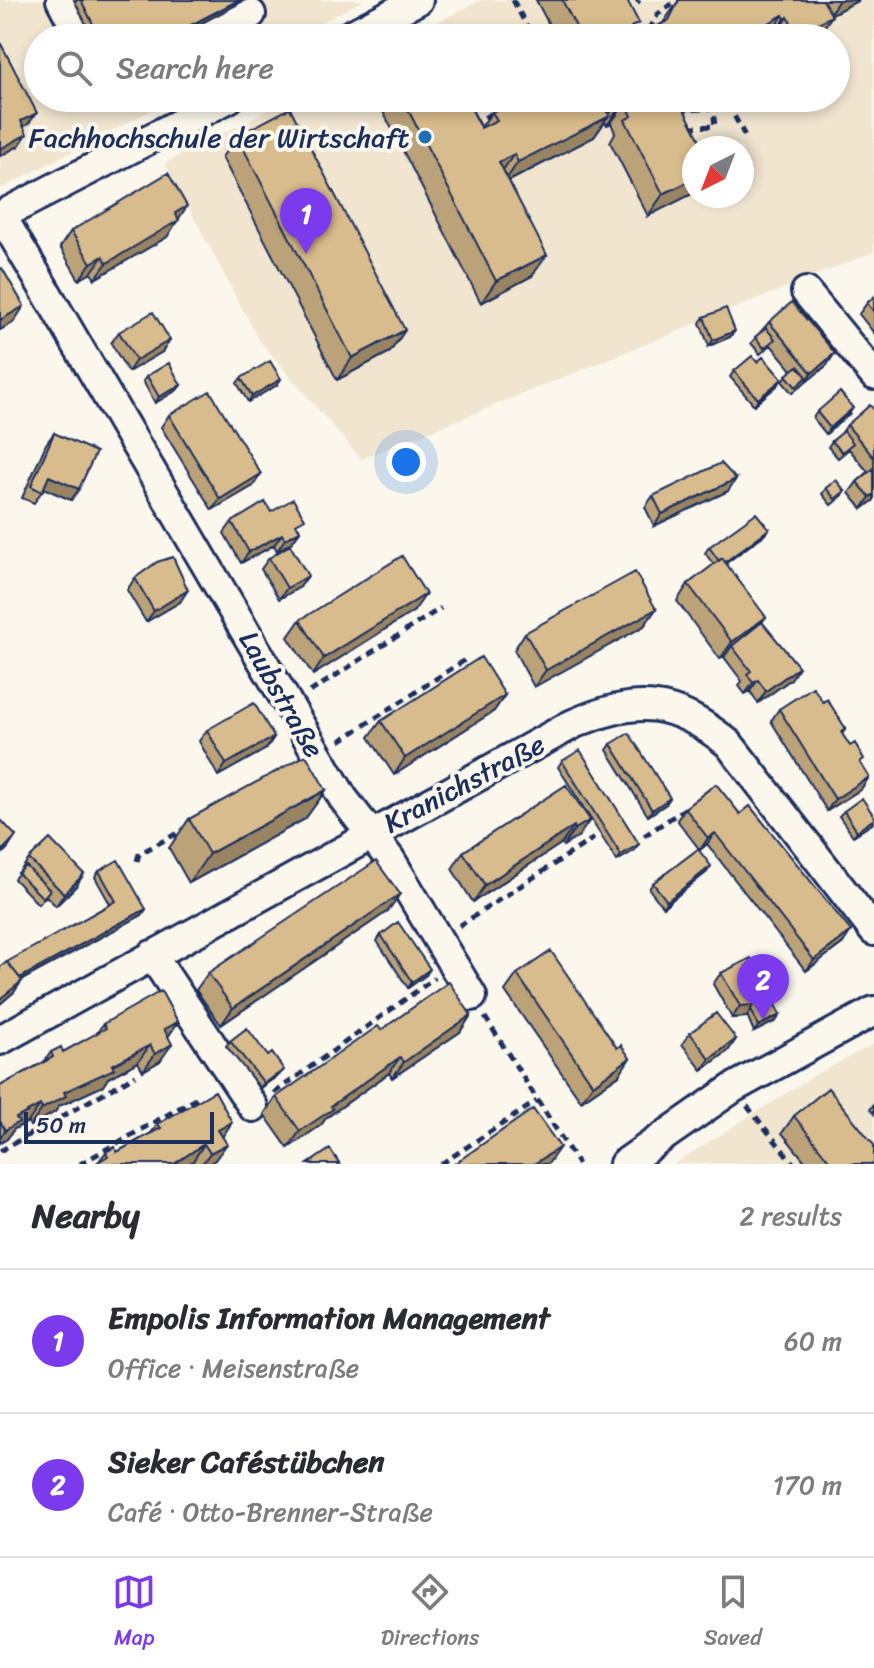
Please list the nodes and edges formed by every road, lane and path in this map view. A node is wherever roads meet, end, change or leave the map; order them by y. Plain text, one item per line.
1 (61, 0) edge
2 (418, 0) edge
3 (513, 0) edge
4 (675, 1) edge
5 (680, 14) edge
6 (74, 24) edge
7 (372, 24) edge
8 (526, 24) edge
9 (652, 24) edge
10 (202, 112) edge
11 (496, 112) edge
12 (682, 112) edge
13 (713, 112) edge
14 (731, 112) edge
15 (464, 130) edge
16 (745, 136) edge
17 (0, 215) edge
18 (806, 292) dead end
19 (874, 375) edge
20 (441, 608) dead end
21 (468, 658) dead end
22 (289, 705) junction
23 (318, 755) junction
24 (695, 801) edge
25 (194, 823) edge
26 (372, 832) junction
27 (644, 836) dead end
28 (594, 838) dead end
29 (137, 861) dead end
30 (874, 931) edge
31 (438, 939) junction
32 (152, 955) junction
33 (454, 965) junction
34 (472, 996) joint
35 (874, 1011) edge
36 (0, 1040) edge
37 (136, 1075) dead end
38 (733, 1088) junction
39 (197, 1098) edge
40 (537, 1101) junction
41 (253, 1107) joint
42 (0, 1151) edge
43 (80, 1164) edge
44 (441, 1164) edge
45 (578, 1164) edge
46 (624, 1164) edge
47 (794, 1164) edge

1 - 6 street
2 - 7 street
3 - 8 path
4 - 5 path
4 - 9 path
10 - 17 street
11 - 15 path
12 - 13 path
14 - 16 path
17 - 22 street, Laubstraße
18 - 19 street
20 - 22 path
21 - 23 path
22 - 23 street, Laubstraße
23 - 26 street, Laubstraße
24 - 27 path
25 - 29 path
26 - 30 street, Kranichstraße
26 - 31 street, Laubstraße
26 - 32 street, Kranichstraße
28 - 31 path
31 - 33 street, Laubstraße
32 - 36 street, Kranichstraße
32 - 41 street
33 - 34 street, Laubstraße
33 - 41 path
34 - 40 path
35 - 38 street
37 - 42 path
38 - 46 street
38 - 47 path
39 - 43 path
40 - 44 path
40 - 45 path

